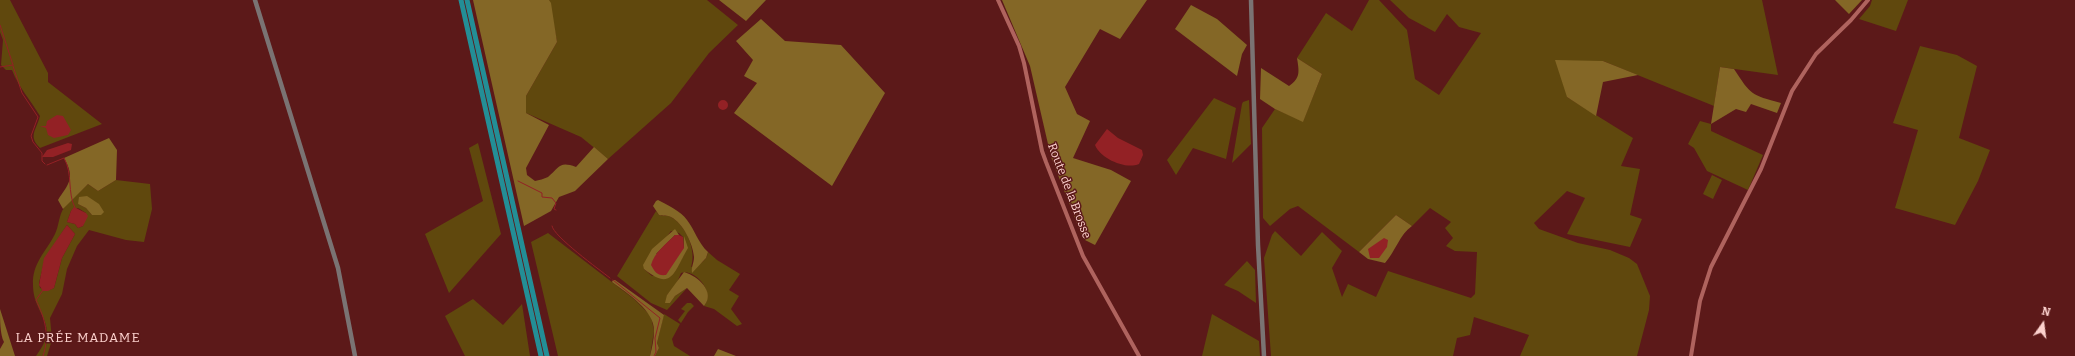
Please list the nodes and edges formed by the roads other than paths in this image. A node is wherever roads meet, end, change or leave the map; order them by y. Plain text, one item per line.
1 (256, 0) edge
2 (461, 0) edge
3 (467, 0) edge
4 (998, 0) edge
5 (1251, 0) edge
6 (1868, 0) edge
7 (355, 356) edge
8 (541, 356) edge
9 (547, 356) edge
10 (1139, 356) edge
11 (1264, 356) edge
12 (1690, 356) edge

1 - 7 main road
2 - 8 highway
3 - 9 highway
4 - 10 street, Route de la Brosse
5 - 11 main road
6 - 12 street

